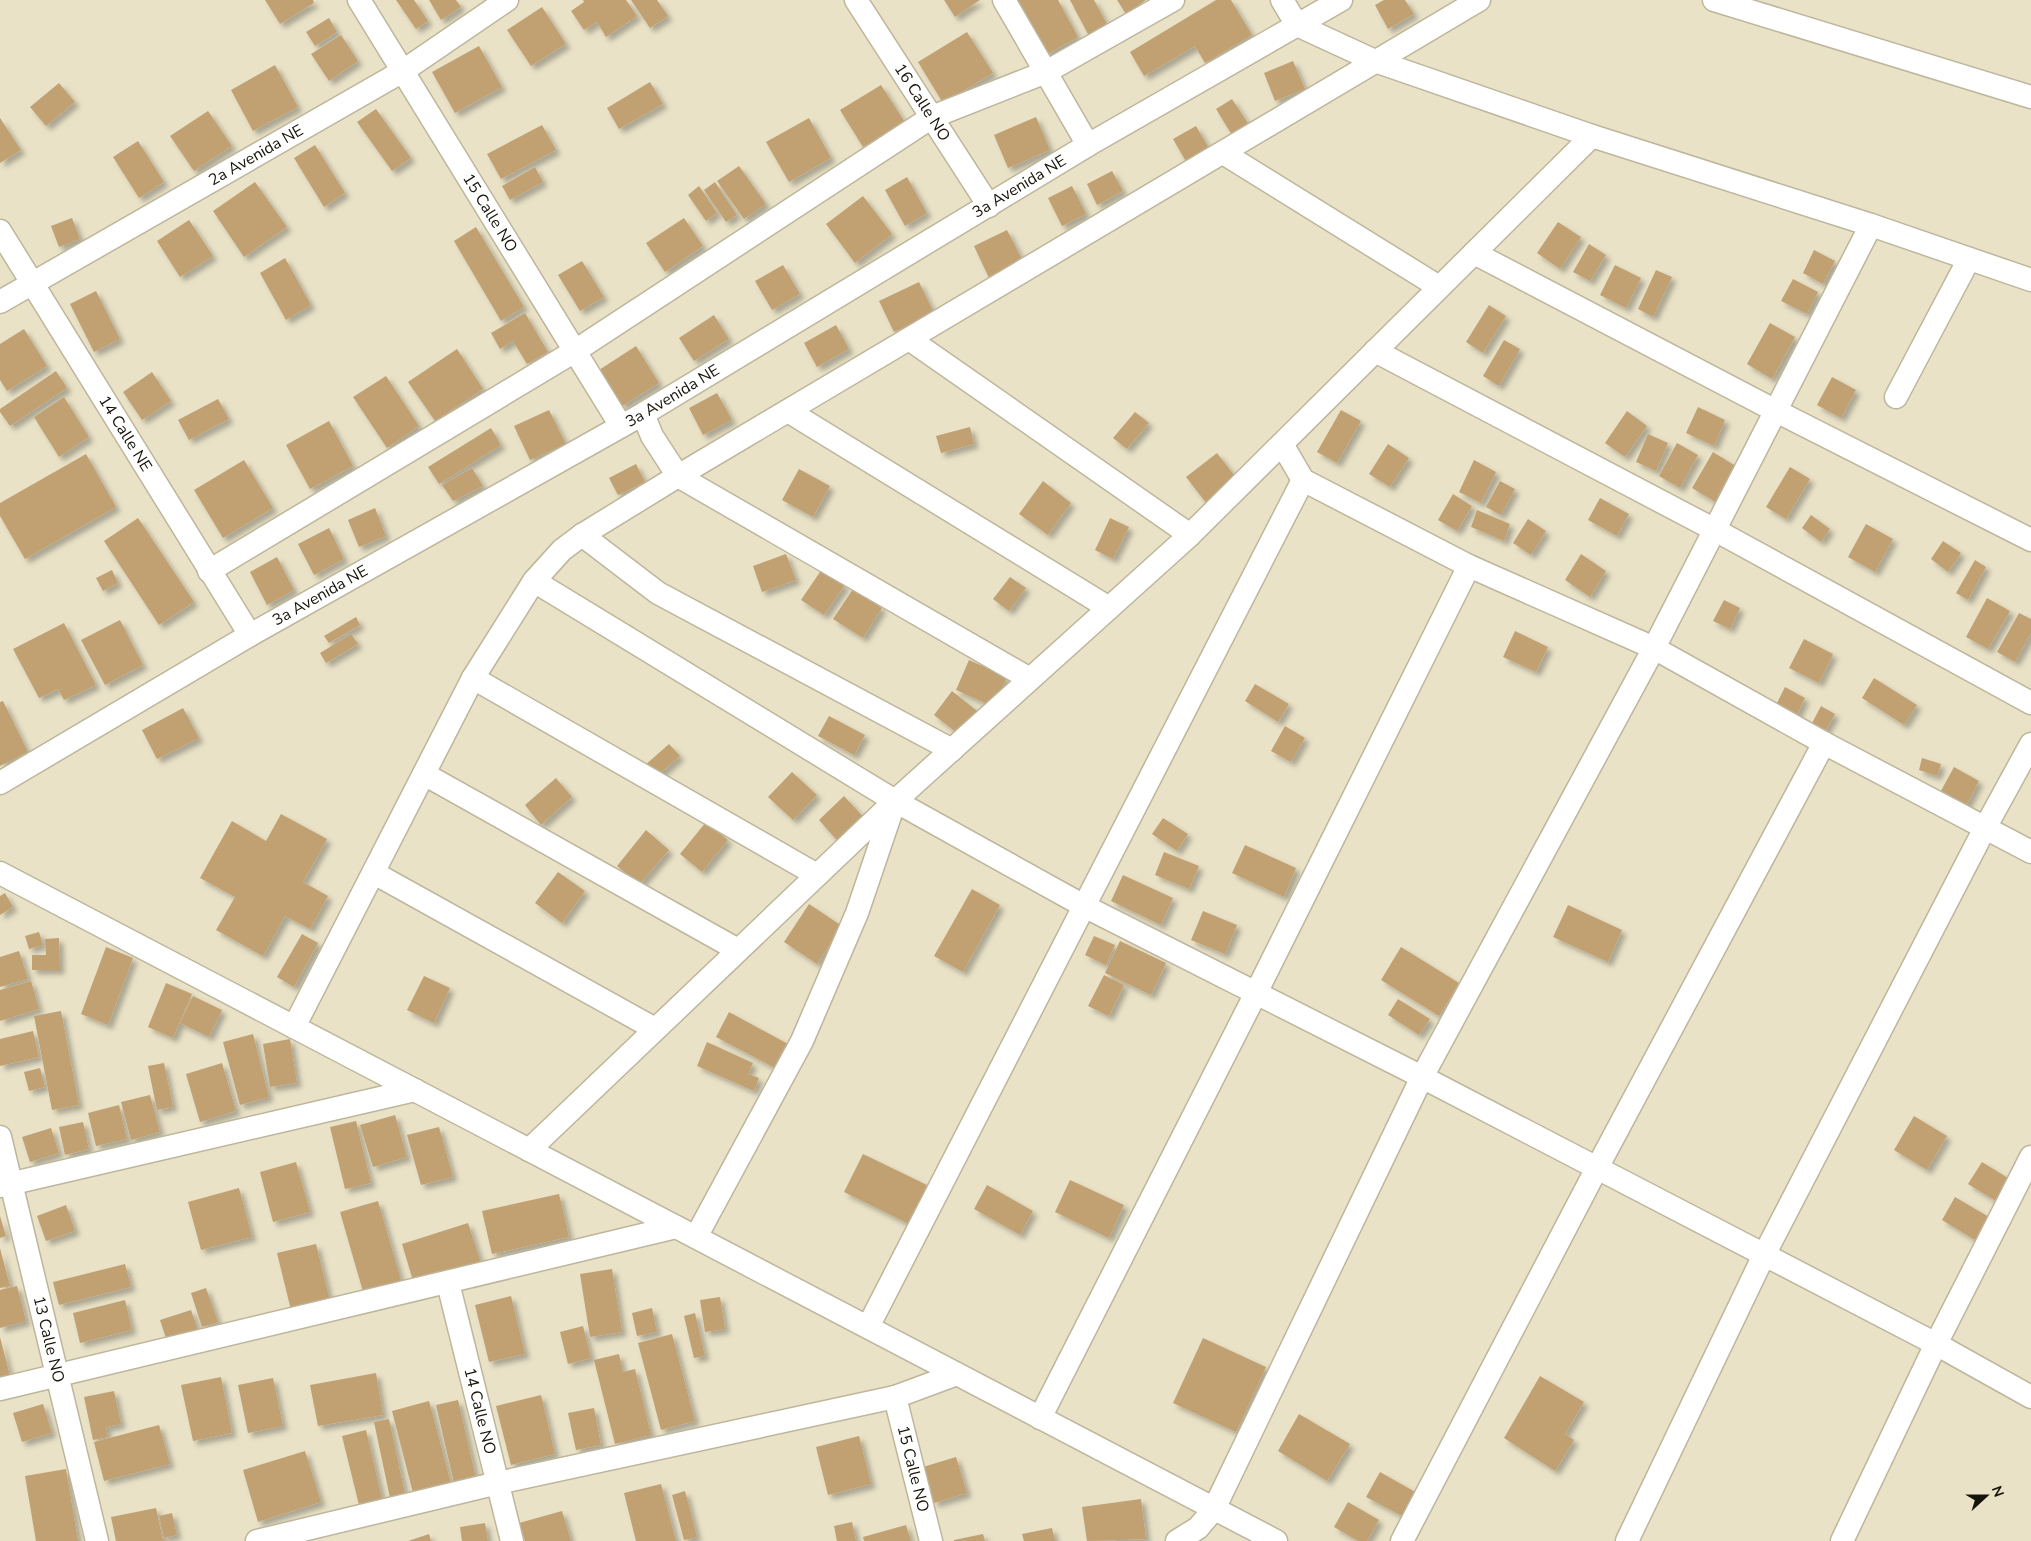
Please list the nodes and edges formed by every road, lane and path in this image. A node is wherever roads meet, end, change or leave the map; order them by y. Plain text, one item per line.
1 (359, 0) edge
2 (507, 0) edge
3 (856, 0) edge
4 (1004, 0) edge
5 (1173, 0) edge
6 (1282, 0) edge
7 (1341, 0) edge
8 (1478, 0) edge
9 (1714, 0) edge
10 (1297, 26) junction
11 (1375, 61) junction
12 (404, 71) junction
13 (1046, 72) junction
14 (2031, 97) edge
15 (932, 117) junction
16 (1592, 136) junction
17 (1088, 145) junction
18 (1223, 153) junction
19 (989, 206) junction
20 (1871, 225) junction
21 (0, 231) edge
22 (1474, 253) junction
23 (1969, 259) junction
24 (2031, 280) edge
25 (33, 283) junction
26 (1440, 287) junction
27 (0, 302) edge
28 (909, 339) junction
29 (575, 351) junction
30 (1375, 351) junction
31 (1896, 397) dead end
32 (788, 411) junction
33 (1776, 411) junction
34 (643, 414) junction
35 (621, 426) junction
36 (1282, 444) junction
37 (678, 476) junction
38 (1303, 480) junction
39 (1715, 530) junction
40 (582, 535) junction
41 (1190, 535) junction
42 (2031, 540) edge
43 (1469, 566) junction
44 (209, 571) junction
45 (534, 580) junction
46 (1109, 608) junction
47 (250, 635) junction
48 (1654, 648) junction
49 (473, 678) junction
50 (1030, 679) junction
51 (2031, 703) edge
52 (1824, 743) junction
53 (2031, 744) edge
54 (952, 750) junction
55 (424, 774) junction
56 (0, 783) edge
57 (895, 801) junction
58 (1985, 828) junction
59 (2031, 852) edge
60 (0, 873) edge
61 (374, 873) junction
62 (817, 875) junction
63 (1084, 906) junction
64 (738, 950) junction
65 (1256, 994) junction
66 (294, 1027) junction
67 (655, 1029) junction
68 (1422, 1077) junction
69 (415, 1090) junction
70 (0, 1136) edge
71 (529, 1150) junction
72 (2031, 1157) edge
73 (1597, 1168) junction
74 (6, 1184) edge
75 (676, 1227) junction
76 (696, 1238) junction
77 (1764, 1255) junction
78 (448, 1283) junction
79 (868, 1328) junction
80 (1936, 1344) junction
81 (957, 1374) junction
82 (58, 1375) junction
83 (0, 1389) edge
84 (895, 1397) junction
85 (2031, 1397) edge
86 (1040, 1418) junction
87 (498, 1483) junction
88 (1214, 1509) junction
89 (97, 1541) edge
90 (257, 1541) edge
91 (512, 1541) edge
92 (931, 1541) edge
93 (1177, 1541) edge
94 (1276, 1541) edge
95 (1402, 1541) edge
96 (1627, 1541) edge
97 (1842, 1541) edge

1 - 12 street, 15 Calle NO
2 - 12 street, 2a Avenida NE
3 - 15 street, 16 Calle NO
4 - 13 street
5 - 13 street
6 - 10 street
7 - 10 street, 3a Avenida NE
8 - 11 street
9 - 14 street
10 - 11 street
10 - 17 street, 3a Avenida NE
11 - 16 street
11 - 18 street
12 - 25 street, 2a Avenida NE
12 - 29 street, 15 Calle NO
13 - 15 street
13 - 17 street
15 - 19 street, 16 Calle NO
15 - 29 street
16 - 20 street
16 - 22 street
17 - 19 street, 3a Avenida NE
18 - 26 street
18 - 28 street
19 - 34 street, 3a Avenida NE
20 - 23 street
20 - 33 street
21 - 25 street, 14 Calle NE
22 - 26 street
22 - 33 street
23 - 24 street
23 - 31 street
25 - 27 street, 2a Avenida NE
25 - 44 street, 14 Calle NE
26 - 30 street
28 - 32 street
28 - 41 street
29 - 35 street, 15 Calle NO
29 - 44 street
30 - 36 street
30 - 39 street
32 - 37 street
32 - 46 street
33 - 39 street
33 - 42 street
34 - 35 street, 3a Avenida NE
34 - 37 street
35 - 47 street, 3a Avenida NE
36 - 38 street
36 - 41 street
37 - 40 street
37 - 50 street
38 - 43 street
38 - 63 street
39 - 48 street
39 - 51 street
40 - 45 street
40 - 54 street
41 - 46 street
43 - 48 street
43 - 65 street
44 - 47 street, 14 Calle NE
45 - 49 street
45 - 57 street
46 - 50 street
47 - 56 street, 3a Avenida NE
48 - 52 street
48 - 68 street
49 - 55 street
49 - 62 street
50 - 54 street
52 - 58 street
52 - 73 street
53 - 58 street
54 - 57 street
55 - 61 street
55 - 64 street
57 - 62 street
57 - 63 street
57 - 76 street
58 - 59 street
58 - 77 street
60 - 66 street
61 - 66 street
61 - 67 street
62 - 64 street
63 - 65 street
63 - 79 street
64 - 67 street
65 - 68 street
65 - 86 street
66 - 69 street
67 - 71 street
68 - 73 street
68 - 88 street
69 - 71 street
69 - 74 street
70 - 74 street, 13 Calle NO
71 - 75 street
72 - 80 street
73 - 77 street
73 - 95 street
74 - 82 street, 13 Calle NO
75 - 76 street
75 - 78 street
76 - 79 street
77 - 80 street
77 - 96 street
78 - 82 street
78 - 87 street, 14 Calle NO
79 - 81 street
80 - 85 street
80 - 97 street
81 - 84 street
81 - 86 street
82 - 83 street
82 - 89 street, 13 Calle NO
84 - 87 street
84 - 92 street, 15 Calle NO
86 - 88 street
87 - 90 street
87 - 91 street, 14 Calle NO
88 - 93 street
88 - 94 street

